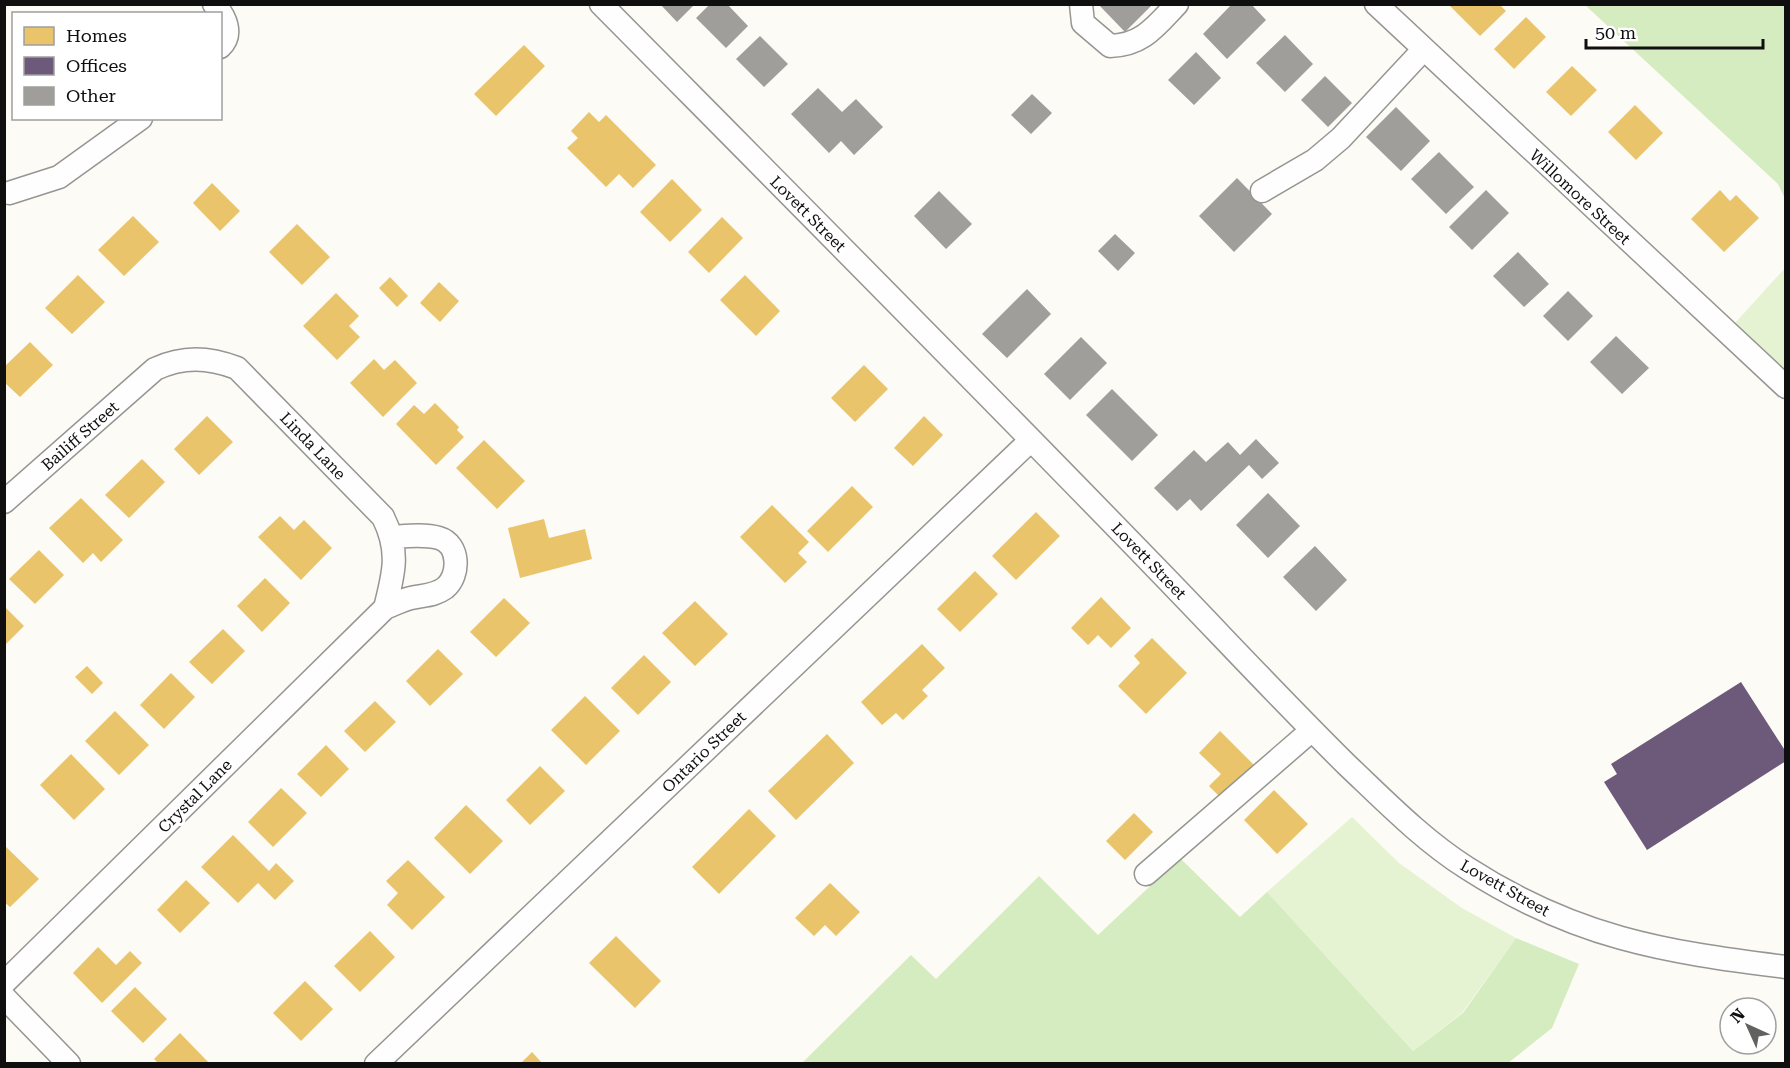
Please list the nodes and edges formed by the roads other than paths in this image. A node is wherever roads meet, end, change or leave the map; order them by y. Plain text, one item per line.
1 (601, 4) edge
2 (1081, 4) edge
3 (1177, 4) edge
4 (1376, 4) edge
5 (222, 13) edge
6 (222, 46) edge
7 (1424, 49) junction
8 (138, 120) edge
9 (1262, 191) dead end
10 (9, 193) dead end
11 (155, 369) joint
12 (1785, 387) edge
13 (1031, 440) junction
14 (4, 502) edge
15 (393, 537) junction
16 (385, 608) junction
17 (1312, 730) junction
18 (1146, 874) dead end
19 (1785, 968) edge
20 (4, 983) edge
21 (4, 997) edge
22 (69, 1064) edge
23 (376, 1064) edge

1 - 13 street, Lovett Street
2 - 3 street
4 - 7 street, Willomore Street
5 - 6 street
7 - 9 street
7 - 12 street, Willomore Street
8 - 10 street
11 - 14 street, Bailiff Street
11 - 15 street, Linda Lane
13 - 17 street, Lovett Street
13 - 23 street, Ontario Street
15 - 16 street
15 - 16 street
16 - 20 street, Crystal Lane
17 - 18 street
17 - 19 street, Lovett Street
21 - 22 street

